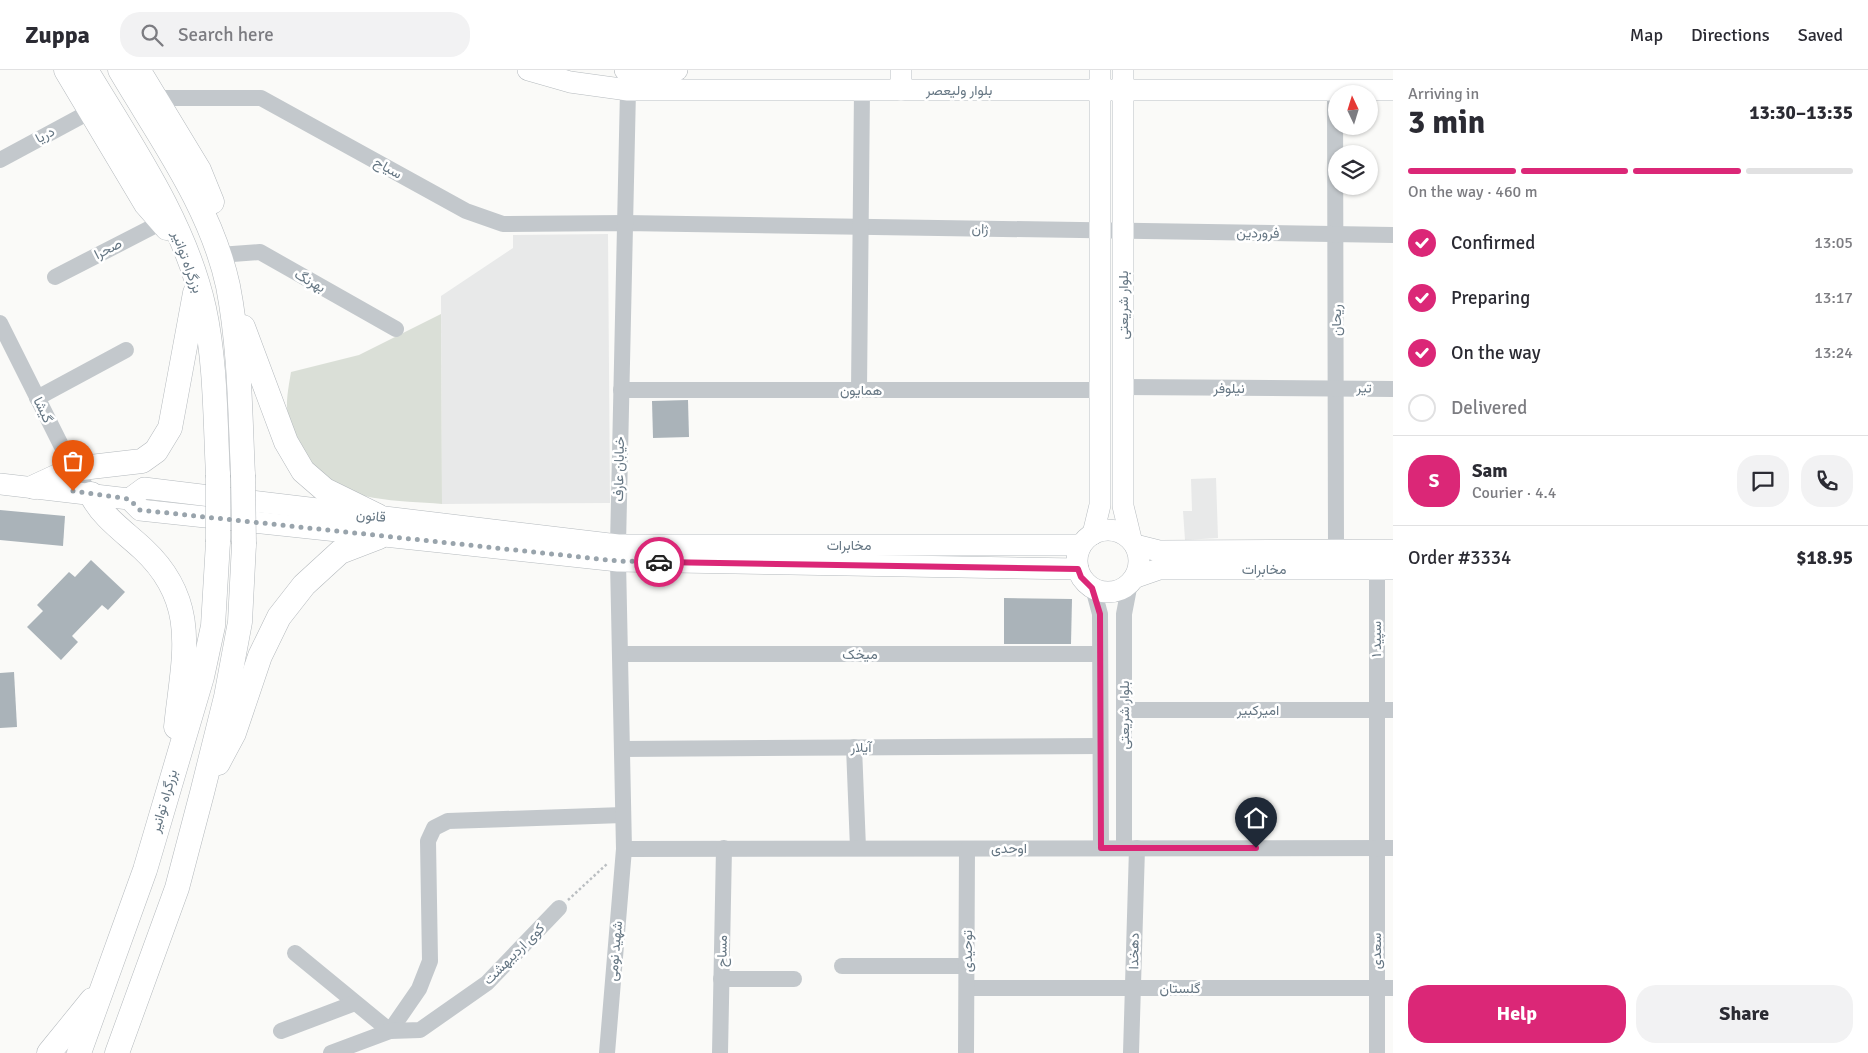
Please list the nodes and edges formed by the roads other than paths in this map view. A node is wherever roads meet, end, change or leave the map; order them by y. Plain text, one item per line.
1 (66, 70) edge
2 (86, 70) edge
3 (120, 70) edge
4 (139, 70) edge
5 (528, 70) edge
6 (677, 70) edge
7 (627, 80) edge
8 (901, 80) edge
9 (1100, 80) edge
10 (1123, 80) edge
11 (862, 90) junction
12 (1328, 90) edge
13 (1378, 90) edge
14 (1393, 90) edge
15 (156, 98) junction
16 (91, 111) junction
17 (1335, 135) edge
18 (0, 160) edge
19 (162, 222) junction
20 (625, 223) junction
21 (861, 227) junction
22 (1100, 230) junction
23 (1123, 231) junction
24 (1336, 234) junction
25 (1393, 235) edge
26 (184, 248) junction
27 (219, 255) junction
28 (55, 277) dead end
29 (227, 285) junction
30 (197, 286) junction
31 (0, 323) edge
32 (396, 329) dead end
33 (126, 350) dead end
34 (1123, 387) junction
35 (1336, 388) junction
36 (1393, 389) edge
37 (621, 390) junction
38 (859, 390) junction
39 (1100, 390) junction
40 (37, 398) junction
41 (73, 469) junction
42 (0, 483) edge
43 (34, 488) junction
44 (91, 494) junction
45 (379, 526) junction
46 (1087, 539) junction
47 (1133, 542) junction
48 (1393, 550) edge
49 (1336, 551) junction
50 (618, 553) junction
51 (1078, 569) junction
52 (1385, 569) edge
53 (1133, 580) junction
54 (1092, 588) junction
55 (620, 654) junction
56 (1100, 654) junction
57 (1124, 710) junction
58 (1376, 710) junction
59 (1393, 710) edge
60 (1100, 746) junction
61 (854, 747) junction
62 (622, 749) junction
63 (171, 777) junction
64 (202, 793) junction
65 (623, 815) junction
66 (724, 848) junction
67 (858, 848) junction
68 (967, 848) junction
69 (1101, 848) junction
70 (1130, 848) junction
71 (1376, 848) junction
72 (1393, 848) edge
73 (624, 849) junction
74 (559, 908) road end
75 (295, 953) dead end
76 (842, 966) dead end
77 (967, 966) junction
78 (721, 979) junction
79 (794, 979) dead end
80 (1133, 987) junction
81 (103, 988) junction
82 (967, 988) junction
83 (1376, 988) junction
84 (1393, 988) edge
85 (355, 1003) junction
86 (281, 1031) dead end
87 (390, 1031) junction
88 (121, 1049) edge
89 (49, 1053) edge
90 (79, 1053) edge
91 (331, 1053) edge
92 (607, 1053) edge
93 (720, 1053) edge
94 (966, 1053) edge
95 (1131, 1053) edge
96 (1377, 1053) edge

1 - 16 highway
2 - 26 highway, بزرگراه توانیر
3 - 27 highway
4 - 15 highway
5 - 7 main road, بلوار ولیعصر
6 - 7 main road, بلوار ولیعصر
7 - 11 main road, بلوار ولیعصر
7 - 20 street, خیابان عارف
8 - 9 main road, بلوار ولیعصر
8 - 11 main road, بلوار ولیعصر
9 - 10 main road, بلوار ولیعصر
9 - 22 main road, بلوار شریعتى
10 - 12 main road, بلوار ولیعصر
10 - 23 main road, بلوار شریعتى
11 - 21 street
13 - 14 main road, بلوار ولیعصر
15 - 20 street, سیاح
15 - 27 highway
16 - 18 street, دریا
16 - 19 highway
17 - 24 street, ریحان
19 - 26 highway
19 - 28 street, صحرا
20 - 21 street, ژان
20 - 37 street, خیابان عارف
21 - 22 street, ژان
21 - 38 street
22 - 23 street, ژان
22 - 39 main road, بلوار شریعتى
23 - 24 street, فروردین
23 - 34 main road, بلوار شریعتى
24 - 25 street, فروردین
24 - 35 street, ریحان
26 - 30 highway, بزرگراه توانیر
27 - 29 highway
27 - 32 street, بهرنگ
29 - 45 highway
29 - 64 highway, bridge
30 - 41 highway
30 - 63 highway, بزرگراه توانیر, bridge
31 - 40 street, گیشا
33 - 40 street
34 - 35 street, نیلوفر
34 - 47 main road, بلوار شریعتى
35 - 36 street, تیر
35 - 49 street, ریحان
37 - 38 street, همایون
37 - 50 street, خیابان عارف
38 - 39 street, همایون
39 - 46 main road, بلوار شریعتى
40 - 41 street, گیشا
41 - 43 highway
41 - 44 street, گیشا
42 - 43 main road, قانون
43 - 44 main road, قانون
44 - 45 main road, قانون
44 - 63 highway
45 - 50 main road, قانون
45 - 64 highway
46 - 47 main road
46 - 50 main road, مخابرات
46 - 51 main road
47 - 49 main road, مخابرات
47 - 53 main road
48 - 49 main road, مخابرات
50 - 51 main road, مخابرات
50 - 55 street, خیابان عارف
51 - 54 main road
52 - 53 main road, مخابرات
52 - 58 street, سپید ۱
53 - 54 main road
53 - 57 street, بلوار شریعتى
54 - 56 street, بلوار شریعتى
55 - 56 street, میخک
55 - 62 street, خیابان عارف
56 - 60 street, بلوار شریعتى
57 - 58 street, امیرکبیر
57 - 70 street, بلوار شریعتى
58 - 59 street, امیرکبیر
58 - 71 street, سپید ۱
60 - 61 street, آیلار
60 - 69 street, بلوار شریعتى
61 - 62 street, آیلار
61 - 67 street
62 - 65 street, خیابان عارف
63 - 81 highway, بزرگراه توانیر
64 - 88 highway
65 - 73 street, خیابان عارف
65 - 87 street
66 - 67 street, اوحدی
66 - 73 street, اوحدی
66 - 78 street, مساح
67 - 68 street, اوحدی
68 - 69 street, اوحدی
68 - 77 street, توحیدی
69 - 70 street, اوحدی
70 - 71 street, اوحدی
70 - 80 street, دهخدا
71 - 72 street, اوحدی
71 - 83 street, سعدی
73 - 92 street, شهید نومی
74 - 87 street, کوی اردیبهشت
75 - 85 street
76 - 77 street
77 - 82 street, توحیدی
78 - 79 street
78 - 93 street, مساح
80 - 82 street, گلستان
80 - 83 street, گلستان
80 - 95 street, دهخدا
81 - 89 highway
81 - 90 highway, بزرگراه توانیر
82 - 94 street, توحیدی
83 - 84 street, گلستان
83 - 96 street, سعدی
85 - 86 street
85 - 87 street
87 - 91 street, کوی اردیبهشت

